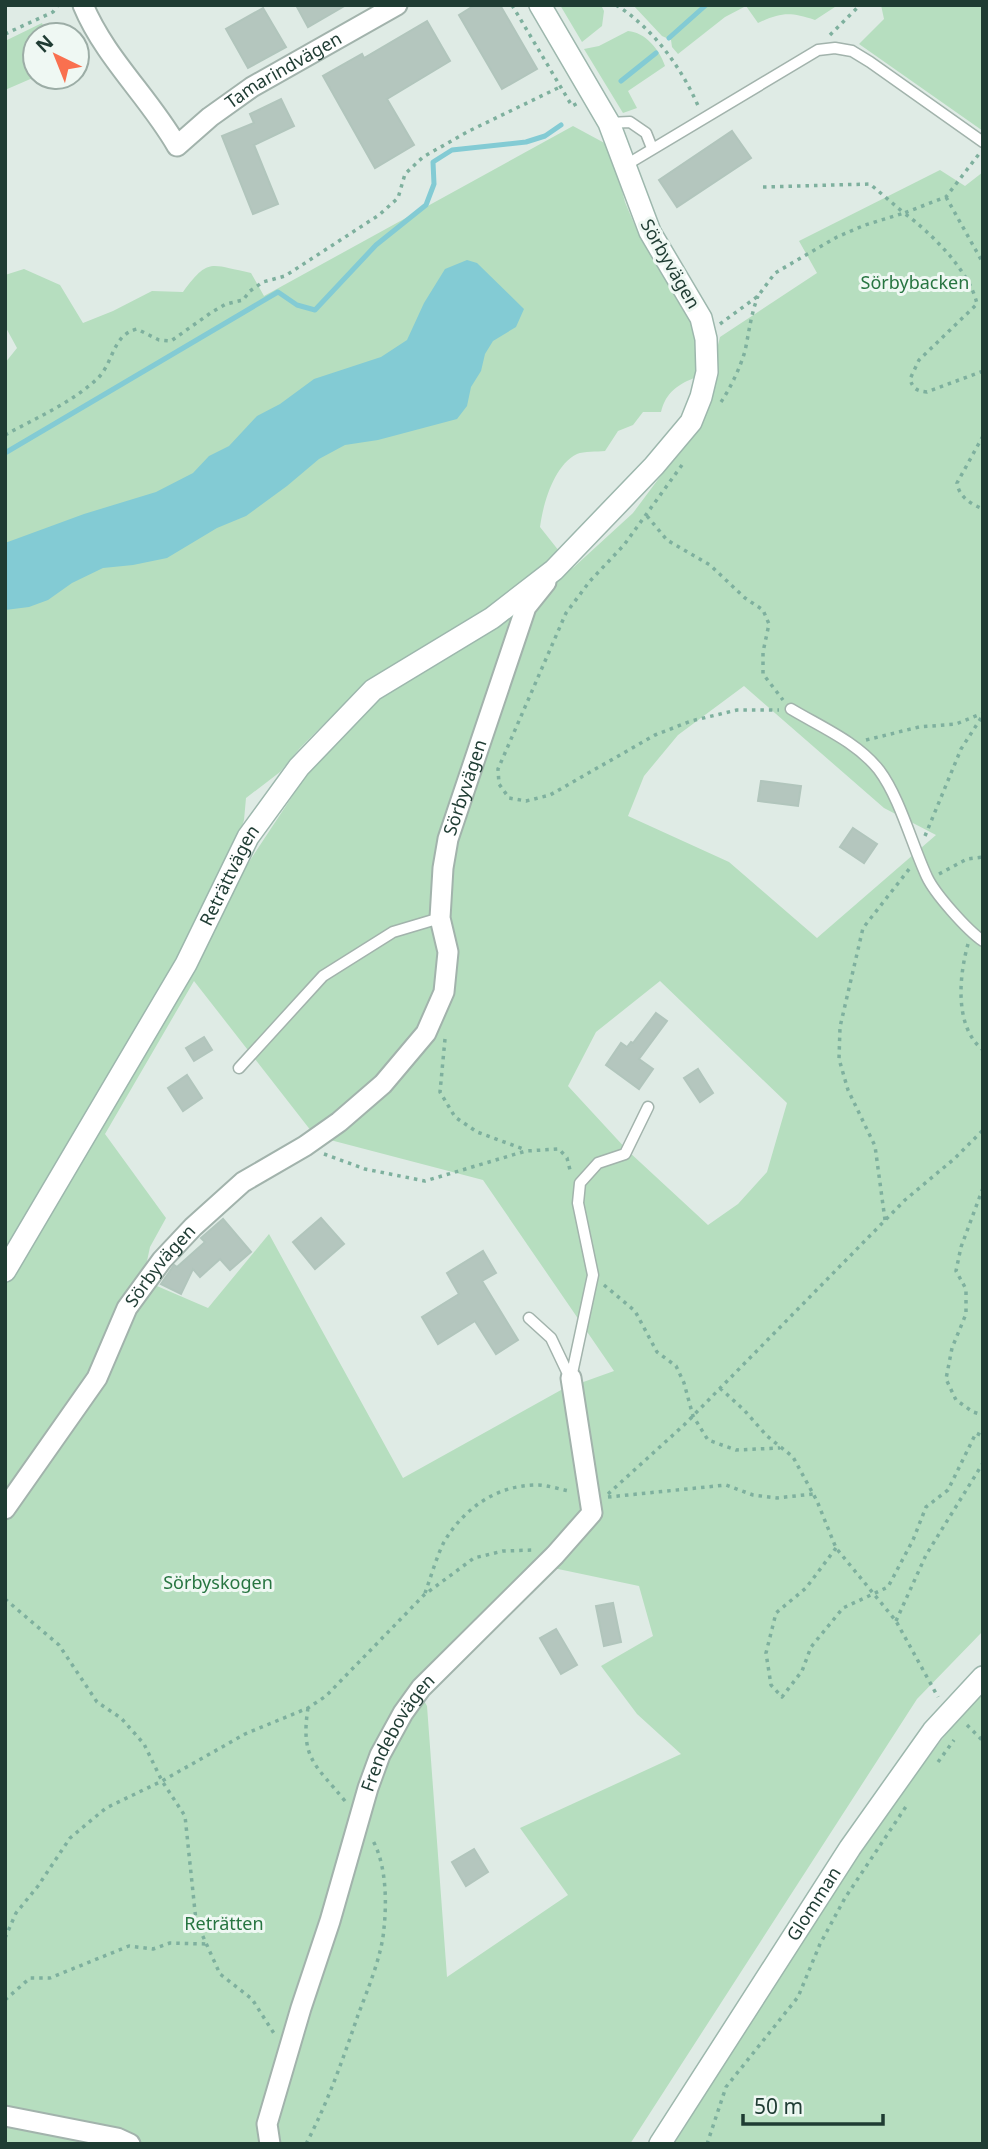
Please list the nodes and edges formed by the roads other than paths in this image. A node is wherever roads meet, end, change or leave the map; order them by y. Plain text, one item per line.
1 (83, 5) edge
2 (397, 5) edge
3 (540, 5) edge
4 (609, 123) junction
5 (983, 142) edge
6 (652, 148) junction
7 (626, 165) junction
8 (554, 569) junction
9 (791, 709) road end
10 (440, 918) junction
11 (983, 941) edge
12 (239, 1068) dead end
13 (648, 1107) dead end
14 (5, 1271) edge
15 (529, 1318) dead end
16 (570, 1378) junction
17 (5, 1509) edge
18 (983, 1676) edge
19 (5, 2116) edge
20 (130, 2144) edge
21 (270, 2144) edge
22 (660, 2144) edge

1 - 2 street, Tamarindvägen
3 - 4 street, Sörbyvägen
4 - 6 lane
4 - 7 street, Sörbyvägen
5 - 6 lane
6 - 7 lane
7 - 8 street, Sörbyvägen
8 - 10 street, Sörbyvägen
8 - 14 street, Reträttvägen
9 - 11 lane
10 - 12 lane
10 - 17 street, Sörbyvägen
13 - 16 lane
15 - 16 lane
16 - 21 street, Frendebovägen
18 - 22 street, Glomman
19 - 20 street

